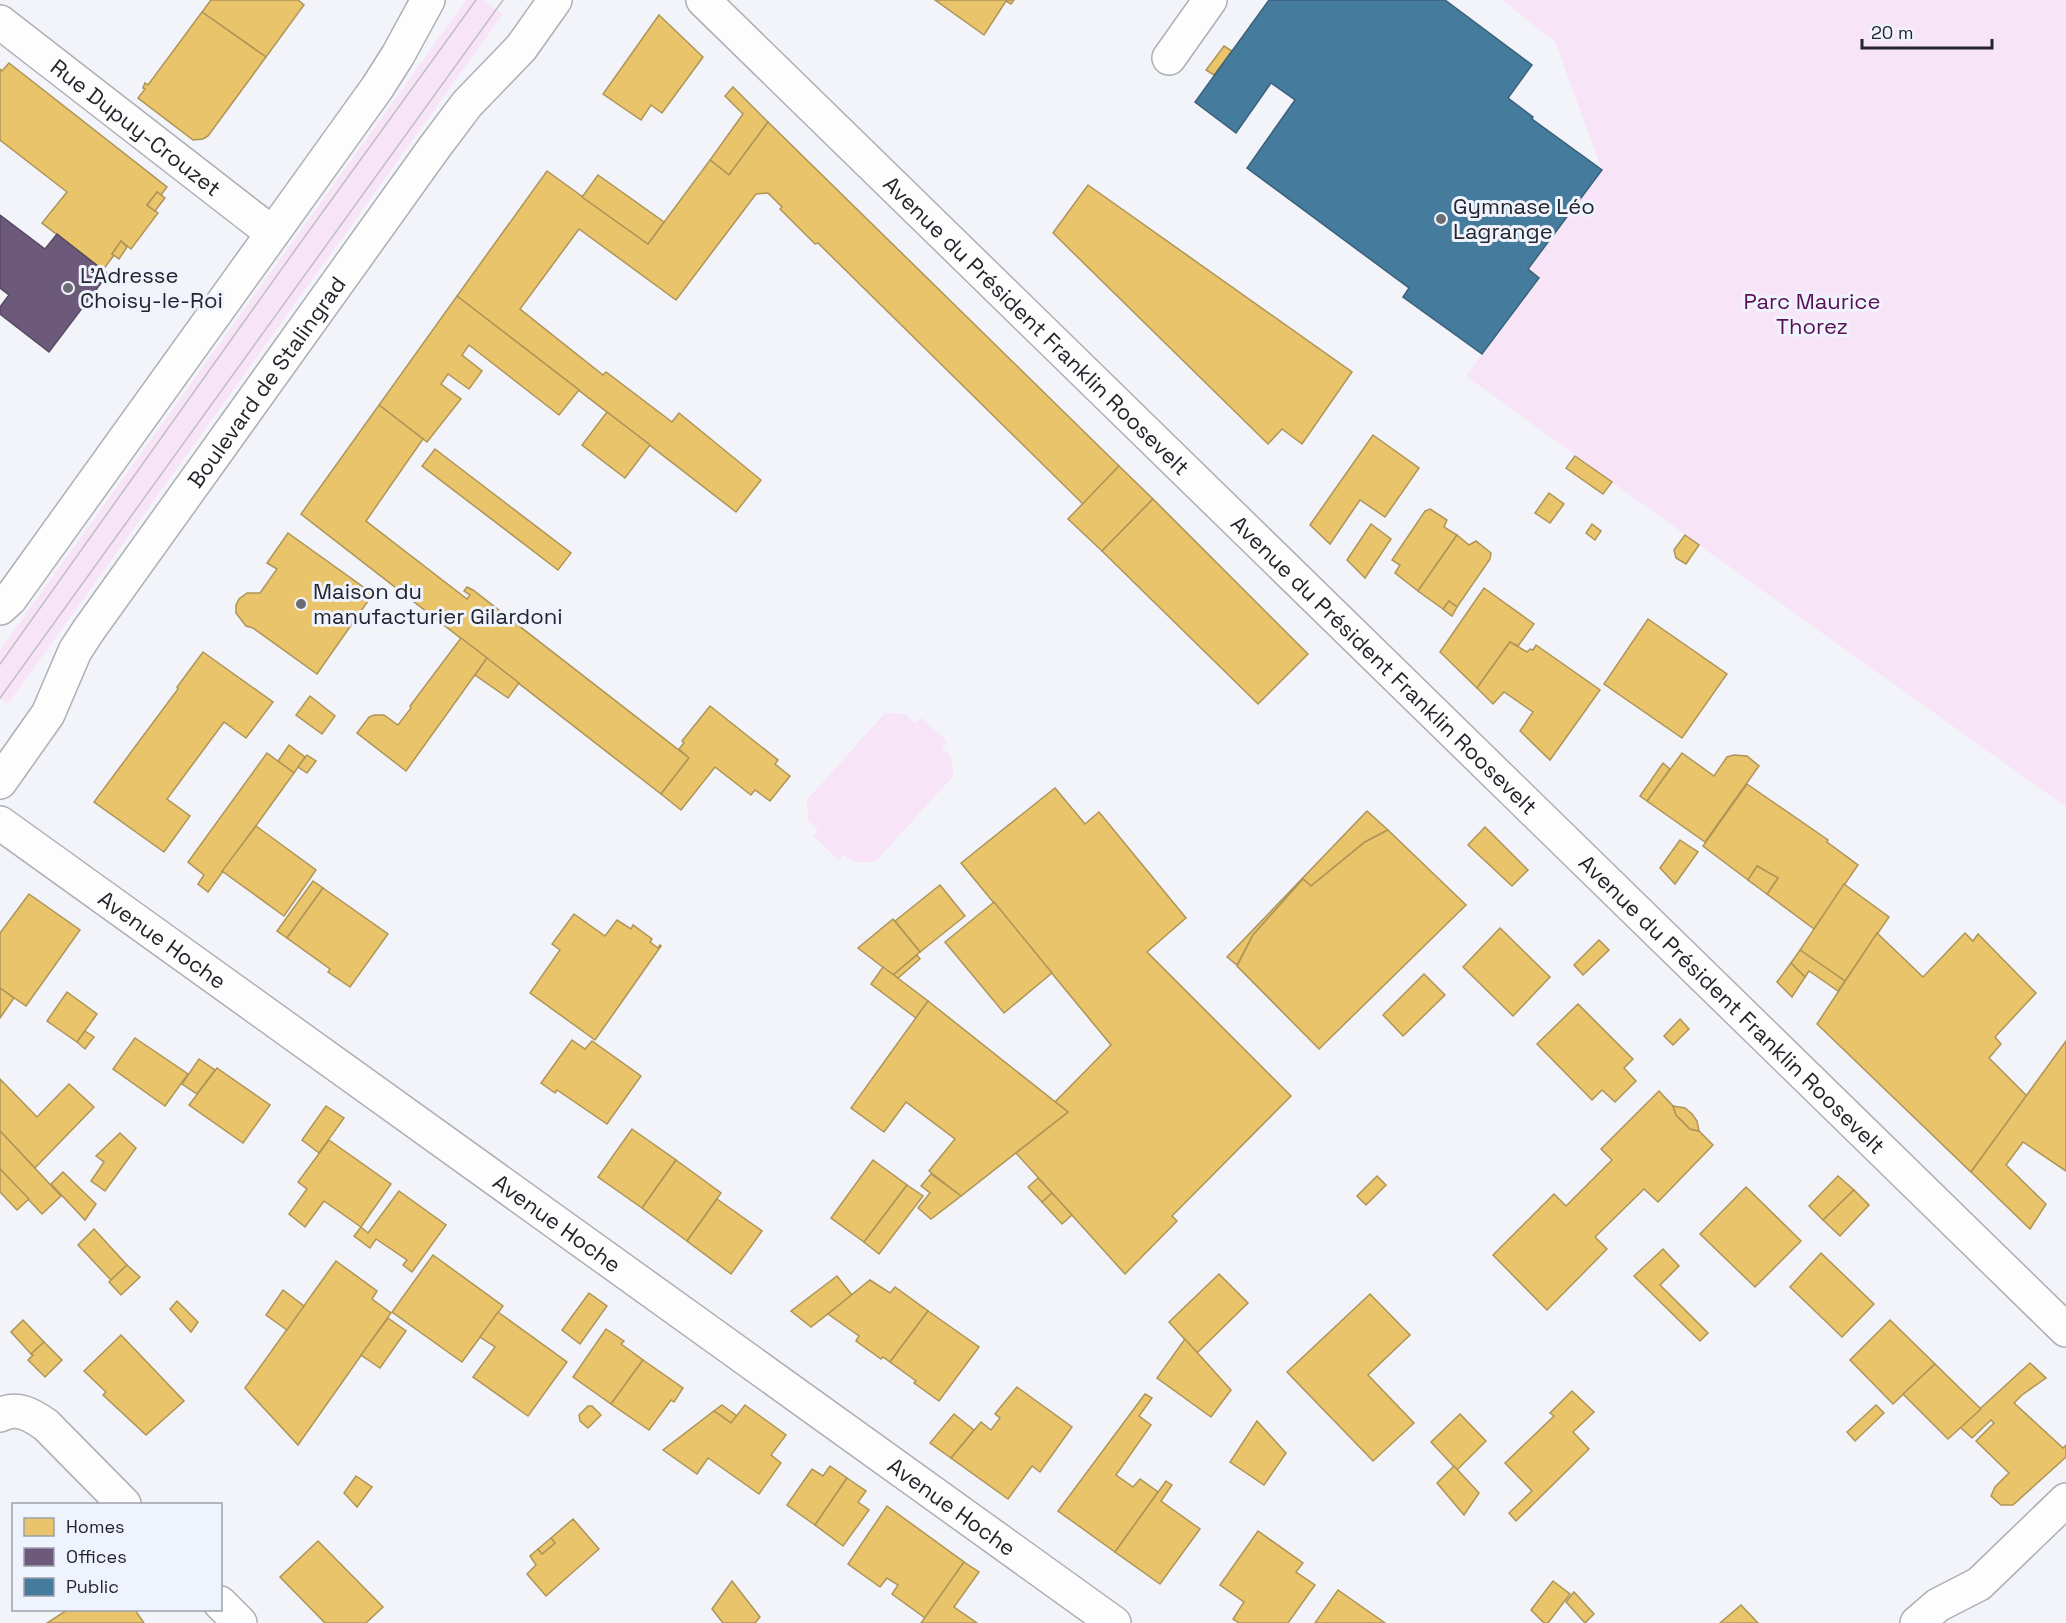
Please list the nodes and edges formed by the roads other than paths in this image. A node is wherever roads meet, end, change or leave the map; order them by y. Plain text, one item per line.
1 (5, 0) edge
2 (428, 0) edge
3 (555, 0) edge
4 (703, 0) edge
5 (1210, 0) edge
6 (0, 8) edge
7 (0, 22) edge
8 (1169, 58) dead end
9 (272, 233) junction
10 (0, 608) edge
11 (0, 782) edge
12 (0, 824) edge
13 (2066, 1330) edge
14 (0, 1415) edge
15 (2066, 1500) edge
16 (123, 1503) edge
17 (222, 1605) edge
18 (240, 1623) edge
19 (1114, 1623) edge
20 (1917, 1623) edge

1 - 6 street
2 - 9 street
3 - 11 street, Boulevard de Stalingrad
4 - 13 street, Avenue du Président Franklin Roosevelt
5 - 8 street
7 - 9 street, Rue Dupuy-Crouzet
9 - 10 street
12 - 19 street, Avenue Hoche
14 - 16 street
15 - 20 street
17 - 18 street

